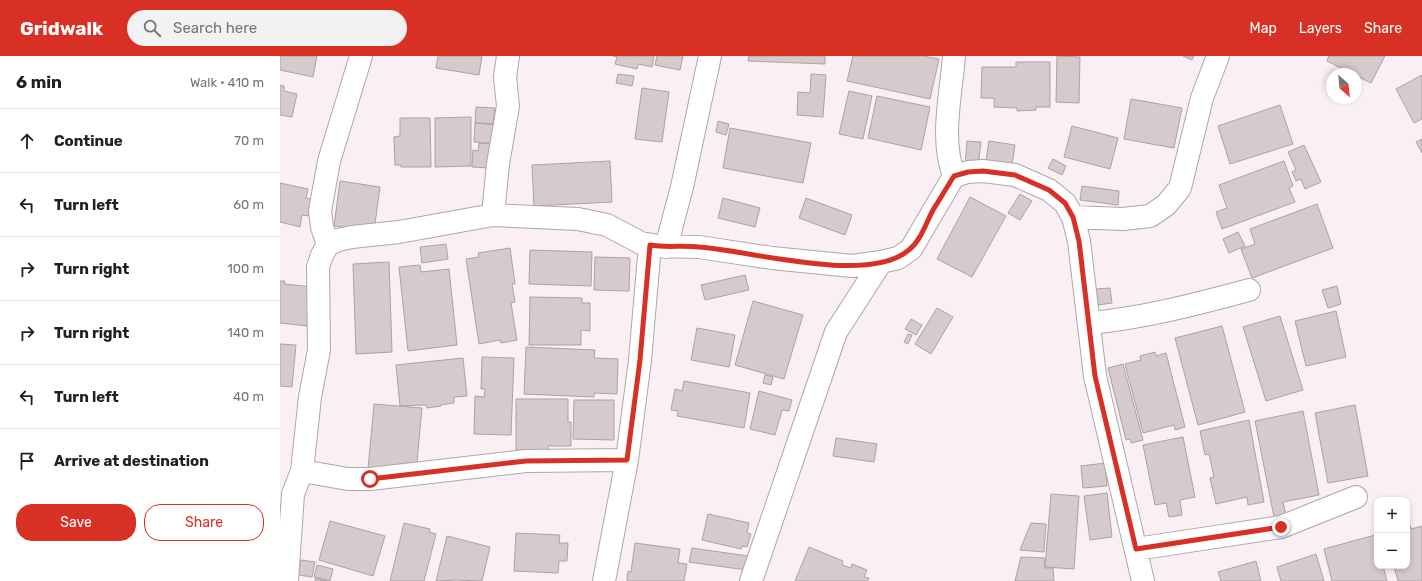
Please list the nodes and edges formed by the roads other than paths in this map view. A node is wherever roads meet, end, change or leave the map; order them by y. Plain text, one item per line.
1 (360, 56) edge
2 (508, 56) edge
3 (710, 56) edge
4 (954, 56) edge
5 (1218, 56) edge
6 (954, 176) junction
7 (493, 215) junction
8 (1073, 217) junction
9 (328, 245) junction
10 (658, 246) junction
11 (881, 262) junction
12 (1249, 290) dead end
13 (1090, 323) junction
14 (627, 460) junction
15 (302, 470) junction
16 (287, 495) edge
17 (1356, 497) dead end
18 (1136, 549) junction
19 (287, 581) edge
20 (604, 581) edge
21 (751, 581) edge
22 (1143, 581) edge

1 - 9 street
2 - 7 street
3 - 10 street
4 - 6 street
5 - 8 street
6 - 8 street
6 - 11 street
7 - 9 street
7 - 10 street
8 - 13 street
9 - 15 street
10 - 11 street
10 - 14 street
11 - 21 street
12 - 13 street
13 - 18 street
14 - 15 street
14 - 20 street
15 - 16 street
16 - 19 street
17 - 18 street
18 - 22 street

